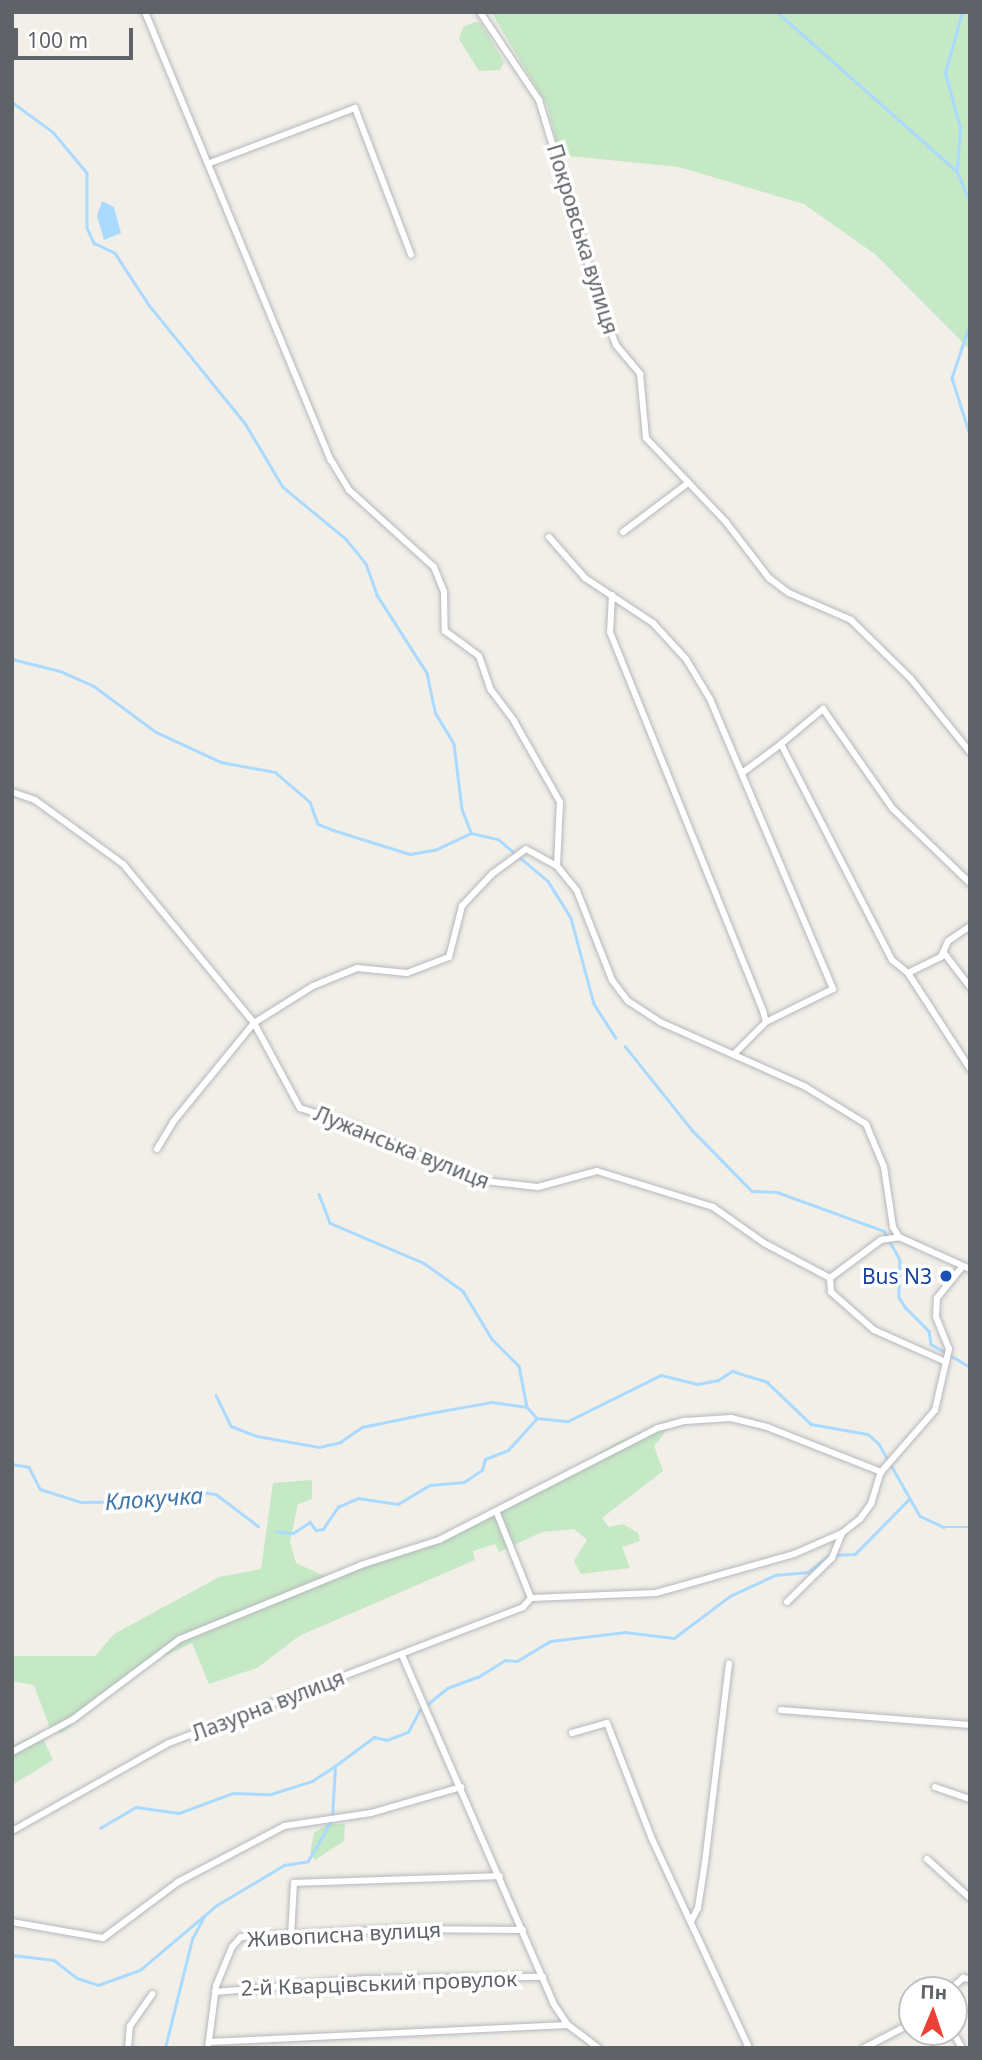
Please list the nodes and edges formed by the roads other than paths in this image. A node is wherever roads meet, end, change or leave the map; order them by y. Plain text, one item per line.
1 (145, 12) edge
2 (480, 12) edge
3 (210, 163) junction
4 (411, 255) dead end
5 (687, 484) junction
6 (624, 532) dead end
7 (549, 537) dead end
8 (612, 595) junction
9 (780, 744) junction
10 (970, 752) edge
11 (742, 773) junction
12 (12, 792) edge
13 (557, 866) junction
14 (970, 883) edge
15 (970, 926) edge
16 (944, 953) junction
17 (908, 973) junction
18 (970, 987) edge
19 (254, 1023) junction
20 (766, 1023) junction
21 (735, 1053) junction
22 (970, 1069) edge
23 (157, 1149) dead end
24 (895, 1237) junction
25 (961, 1268) junction
26 (970, 1269) edge
27 (830, 1278) junction
28 (947, 1360) junction
29 (881, 1472) junction
30 (497, 1513) junction
31 (842, 1533) junction
32 (531, 1598) junction
33 (787, 1602) dead end
34 (402, 1655) junction
35 (729, 1663) dead end
36 (781, 1710) dead end
37 (970, 1725) edge
38 (572, 1732) dead end
39 (12, 1752) edge
40 (461, 1787) junction
41 (935, 1787) dead end
42 (970, 1800) edge
43 (12, 1831) edge
44 (927, 1859) dead end
45 (500, 1876) junction
46 (970, 1898) edge
47 (691, 1921) junction
48 (12, 1922) edge
49 (523, 1930) junction
50 (291, 1936) junction
51 (543, 1978) junction
52 (215, 1992) junction
53 (152, 1994) dead end
54 (568, 2025) junction
55 (898, 2030) edge
56 (208, 2045) edge
57 (128, 2048) edge
58 (598, 2048) edge
59 (749, 2048) edge
60 (864, 2048) edge

1 - 3 street
2 - 5 street, Покровська вулиця
3 - 4 street
3 - 13 street
5 - 6 street
5 - 10 street, Покровська вулиця
7 - 8 street
8 - 11 street
8 - 20 street
9 - 11 street
9 - 14 street
9 - 17 street
11 - 20 street
12 - 19 street, Лужанська вулиця
13 - 19 street
13 - 21 street
15 - 16 street
16 - 17 street
16 - 18 street
17 - 22 street
19 - 23 street
19 - 27 street, Лужанська вулиця
20 - 21 street
21 - 24 street
24 - 25 street
24 - 27 street
25 - 26 street
25 - 28 street, Лазурна вулиця
27 - 28 street
28 - 29 street, Лазурна вулиця
29 - 30 street
29 - 31 street, Лазурна вулиця
30 - 32 street
30 - 39 street
31 - 32 street, Лазурна вулиця
31 - 33 street
32 - 34 street, Лазурна вулиця
34 - 40 street
34 - 43 street, Лазурна вулиця
35 - 47 street
36 - 37 street
38 - 47 street
40 - 45 street
40 - 48 street
41 - 42 street
44 - 46 street
45 - 49 street
45 - 50 street
47 - 59 street
49 - 50 street, Живописна вулиця
49 - 51 street
50 - 52 street, Живописна вулиця
51 - 52 street, 2-й Кварцівський провулок
51 - 54 street
52 - 56 street, Живописна вулиця
53 - 57 street
54 - 56 street
54 - 58 street
55 - 60 street

